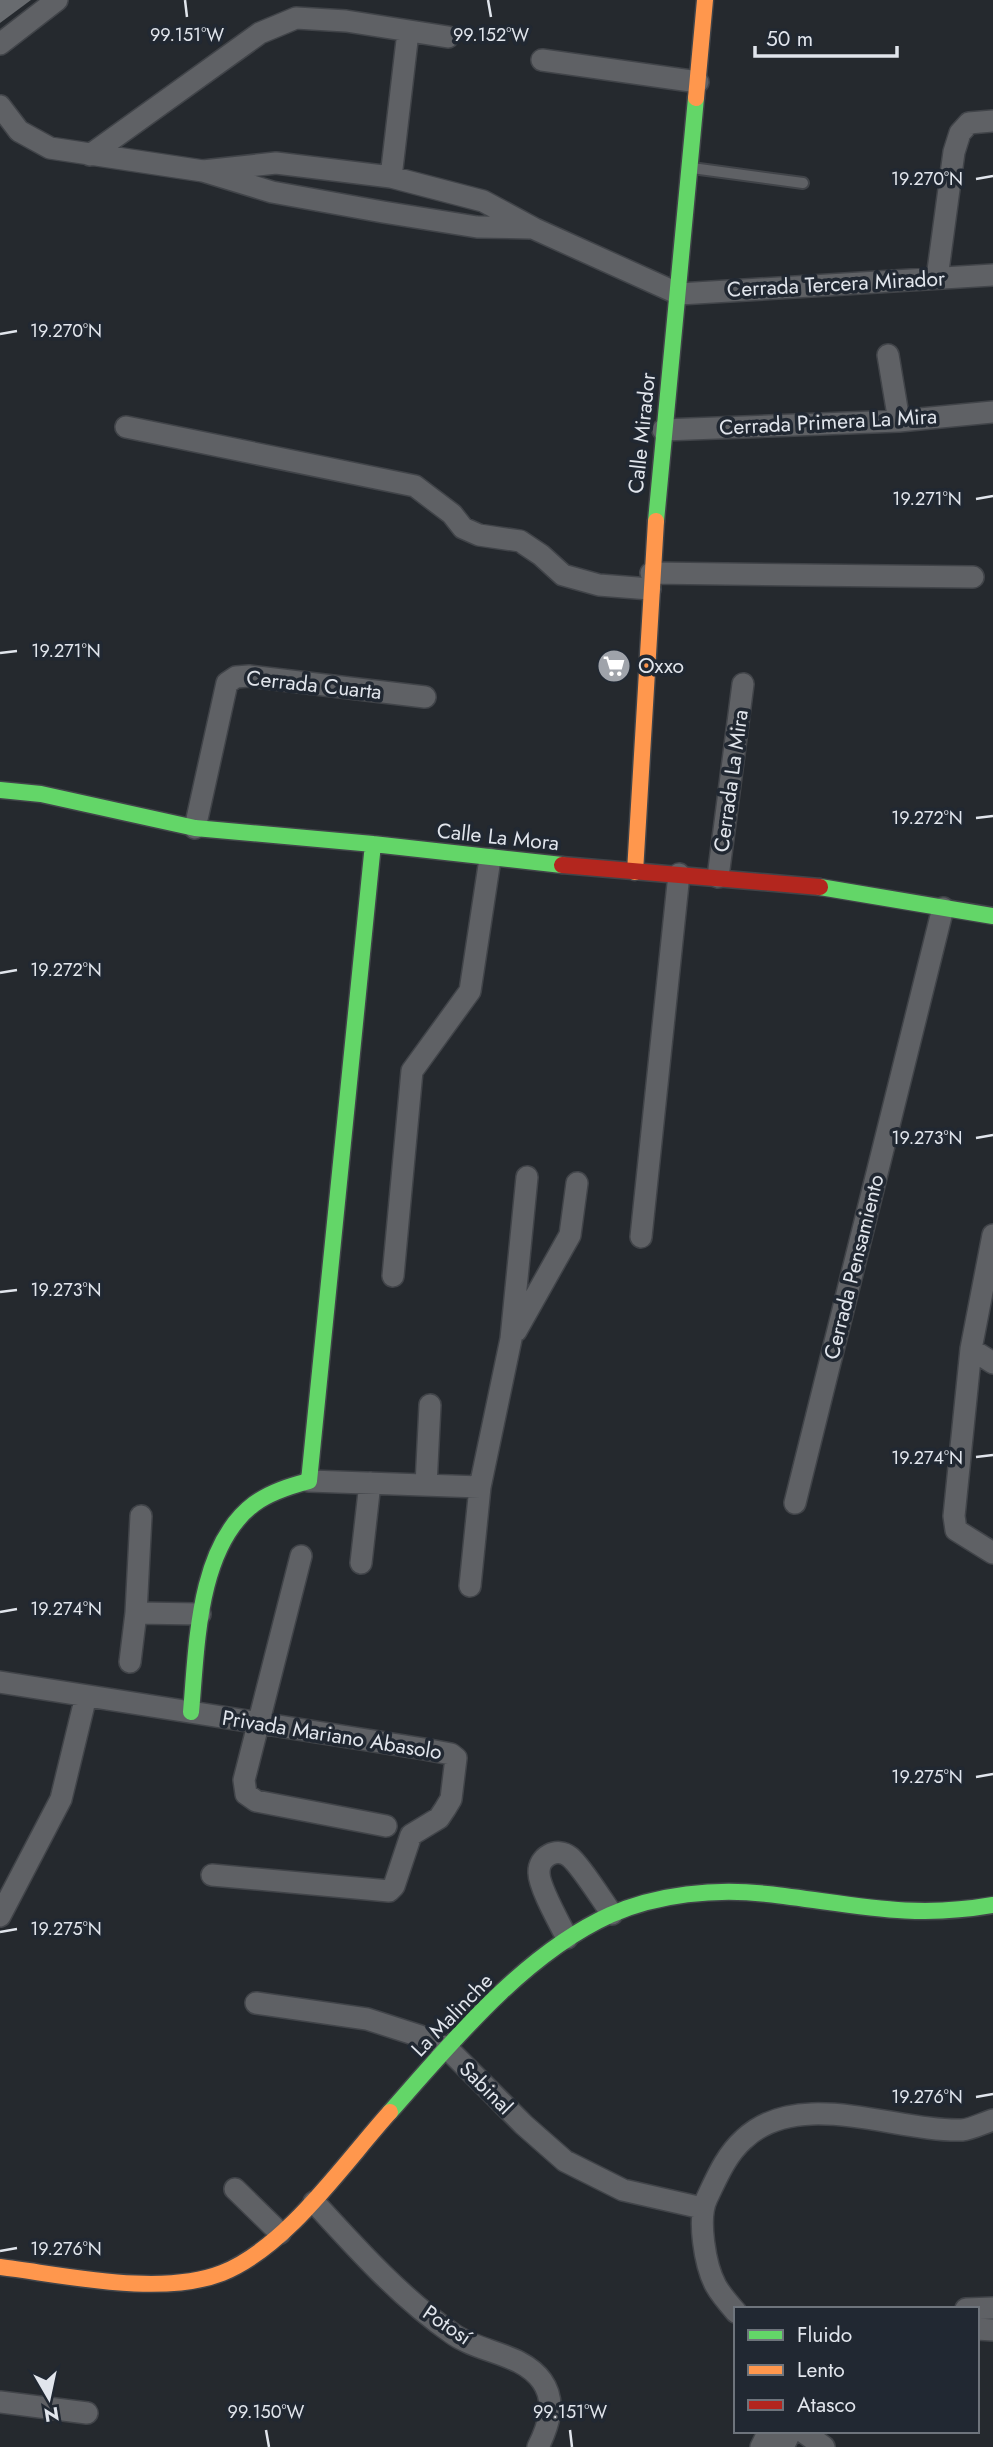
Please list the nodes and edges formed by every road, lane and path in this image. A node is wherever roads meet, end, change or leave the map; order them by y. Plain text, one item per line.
1 (57, 0) edge
2 (705, 0) edge
3 (408, 32) junction
4 (448, 37) dead end
5 (0, 44) edge
6 (542, 60) dead end
7 (698, 82) junction
8 (0, 106) edge
9 (993, 121) edge
10 (90, 155) junction
11 (689, 168) junction
12 (203, 171) junction
13 (391, 177) junction
14 (803, 183) dead end
15 (535, 229) junction
16 (993, 275) edge
17 (937, 278) junction
18 (679, 294) junction
19 (888, 355) dead end
20 (993, 412) edge
21 (898, 422) junction
22 (126, 426) dead end
23 (663, 430) junction
24 (973, 577) dead end
25 (650, 581) junction
26 (744, 684) dead end
27 (425, 697) dead end
28 (0, 790) edge
29 (195, 828) junction
30 (373, 844) junction
31 (490, 859) junction
32 (635, 872) junction
33 (679, 874) junction
34 (718, 877) junction
35 (943, 908) junction
36 (993, 916) edge
37 (527, 1177) dead end
38 (577, 1183) dead end
39 (993, 1235) edge
40 (641, 1237) dead end
41 (393, 1276) dead end
42 (511, 1339) junction
43 (971, 1349) junction
44 (993, 1363) edge
45 (430, 1405) dead end
46 (309, 1481) junction
47 (370, 1483) junction
48 (426, 1485) junction
49 (480, 1487) junction
50 (795, 1503) dead end
51 (141, 1516) dead end
52 (993, 1553) edge
53 (301, 1556) dead end
54 (361, 1563) dead end
55 (470, 1587) dead end
56 (136, 1613) junction
57 (200, 1614) junction
58 (131, 1662) dead end
59 (0, 1682) edge
60 (86, 1696) junction
61 (191, 1712) junction
62 (257, 1722) junction
63 (386, 1826) dead end
64 (212, 1875) dead end
65 (993, 1905) edge
66 (612, 1914) junction
67 (0, 1916) edge
68 (567, 1938) junction
69 (256, 2003) dead end
70 (447, 2048) junction
71 (993, 2120) edge
72 (235, 2189) dead end
73 (314, 2202) junction
74 (702, 2208) junction
75 (280, 2233) junction
76 (0, 2267) edge
77 (734, 2309) edge
78 (0, 2402) edge
79 (87, 2413) dead end
80 (805, 2433) edge
81 (538, 2447) edge
82 (824, 2447) edge

1 - 5 street
2 - 7 street, Calle Mirador
3 - 4 street
3 - 10 street
3 - 13 street
6 - 7 street
7 - 11 street, Calle Mirador
8 - 10 street
9 - 17 street
10 - 12 street
11 - 14 lane
11 - 18 street, Calle Mirador
12 - 13 street
12 - 15 street
13 - 15 street
15 - 18 street
16 - 17 street, Cerrada Tercera Mirador
17 - 18 street, Cerrada Tercera Mirador
18 - 23 street, Calle Mirador
19 - 21 street
20 - 21 street, Cerrada Primera La Mira
21 - 23 street, Cerrada Primera La Mira
22 - 25 street
23 - 25 street, Calle Mirador
24 - 25 street
25 - 32 street, Calle Mirador
26 - 34 street, Cerrada La Mira
27 - 29 street, Cerrada Cuarta
28 - 29 street, Calle La Mora
29 - 30 street, Calle La Mora
30 - 31 street, Calle La Mora
30 - 46 street
31 - 32 street, Calle La Mora
31 - 41 street
32 - 33 street, Calle La Mora
33 - 34 street, Calle La Mora
33 - 40 street
34 - 35 street, Calle La Mora
35 - 36 street, Calle La Mora
35 - 50 street, Cerrada Pensamiento
37 - 42 street
38 - 42 street
39 - 43 street
42 - 49 street
43 - 44 street
43 - 52 street
45 - 48 street
46 - 47 street
46 - 57 street
47 - 48 street
47 - 54 street
48 - 49 street
49 - 55 street
51 - 56 street
53 - 62 street
56 - 57 street
56 - 58 street
57 - 61 street
59 - 60 street, Privada Mariano Abasolo
60 - 61 street, Privada Mariano Abasolo
60 - 67 street
61 - 62 street, Privada Mariano Abasolo
62 - 63 street
62 - 64 street, Privada Mariano Abasolo
65 - 66 street, La Malinche
66 - 68 street, La Malinche
66 - 68 street
68 - 70 street, La Malinche
69 - 70 street, Sabinal
70 - 73 street, La Malinche
70 - 74 street, Sabinal
71 - 74 street
72 - 75 street
73 - 75 street, La Malinche
73 - 81 street, Potosí
74 - 77 street
75 - 76 street, La Malinche
78 - 79 street
80 - 82 street

